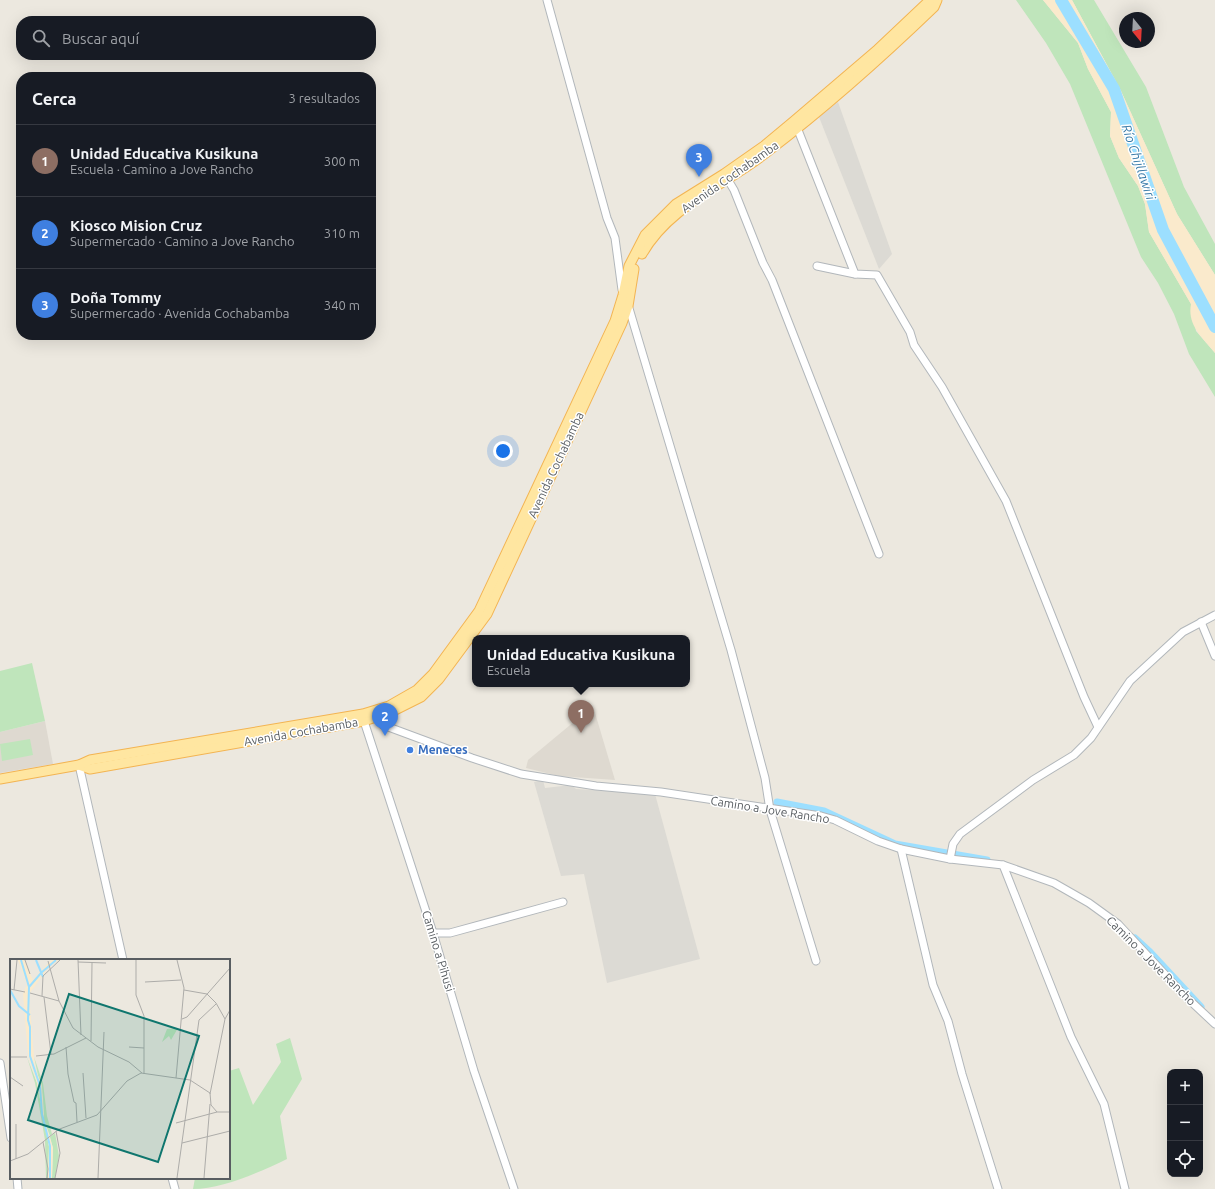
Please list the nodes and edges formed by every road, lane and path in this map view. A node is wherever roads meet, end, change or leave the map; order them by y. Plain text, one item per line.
1 (547, 0) edge
2 (930, 0) edge
3 (938, 0) edge
4 (796, 125) junction
5 (726, 177) junction
6 (817, 266) dead end
7 (855, 274) junction
8 (623, 294) junction
9 (628, 306) junction
10 (879, 554) dead end
11 (1215, 615) edge
12 (1201, 622) junction
13 (1215, 656) edge
14 (378, 714) junction
15 (363, 717) junction
16 (1098, 727) junction
17 (79, 765) junction
18 (0, 779) edge
19 (770, 810) junction
20 (901, 849) junction
21 (950, 859) junction
22 (1003, 865) junction
23 (562, 902) dead end
24 (434, 933) junction
25 (123, 959) edge
26 (816, 961) dead end
27 (1215, 1024) edge
28 (0, 1063) edge
29 (10, 1131) edge
30 (17, 1179) edge
31 (172, 1179) edge
32 (18, 1189) edge
33 (174, 1189) edge
34 (514, 1189) edge
35 (998, 1189) edge
36 (1125, 1189) edge

1 - 8 street
2 - 4 main road, Avenida Cochabamba
3 - 4 main road, Avenida Cochabamba
4 - 5 main road, Avenida Cochabamba
4 - 7 street
5 - 8 main road, Avenida Cochabamba
5 - 9 main road, Avenida Cochabamba
5 - 10 street
6 - 7 street
7 - 16 street
8 - 9 street
8 - 14 main road, Avenida Cochabamba
9 - 14 main road, Avenida Cochabamba
9 - 19 street
11 - 12 street
12 - 13 street
12 - 16 street
14 - 15 main road, Avenida Cochabamba
14 - 19 street, Camino a Jove Rancho
15 - 17 main road, Avenida Cochabamba
15 - 24 street, Camino a Pihusi
16 - 21 street
17 - 18 main road, Avenida Cochabamba
17 - 25 street
19 - 20 street, Camino a Jove Rancho
19 - 26 street
20 - 21 street, Camino a Jove Rancho
20 - 35 street
21 - 22 street, Camino a Jove Rancho
22 - 27 street, Camino a Jove Rancho
22 - 36 street
23 - 24 street
24 - 34 street, Camino a Pihusi
28 - 29 street
30 - 32 street
31 - 33 street

